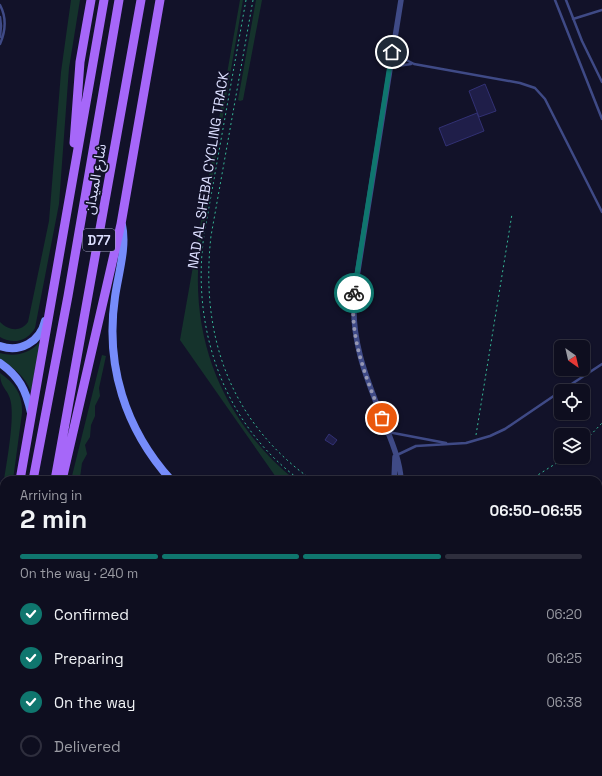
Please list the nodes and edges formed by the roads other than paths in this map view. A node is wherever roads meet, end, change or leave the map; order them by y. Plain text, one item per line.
1 (91, 0) edge
2 (104, 0) edge
3 (119, 0) edge
4 (141, 0) edge
5 (400, 0) edge
6 (559, 0) edge
7 (566, 0) edge
8 (161, 1) edge
9 (555, 1) edge
10 (0, 5) edge
11 (602, 10) edge
12 (0, 17) edge
13 (573, 19) junction
14 (0, 37) edge
15 (0, 44) edge
16 (392, 52) junction
17 (414, 64) junction
18 (390, 67) junction
19 (601, 78) edge
20 (602, 82) edge
21 (602, 119) edge
22 (74, 172) junction
23 (602, 212) edge
24 (121, 224) junction
25 (54, 290) junction
26 (0, 346) edge
27 (0, 363) edge
28 (602, 364) edge
29 (572, 384) edge
30 (554, 396) edge
31 (32, 415) junction
32 (388, 431) junction
33 (446, 444) junction
34 (395, 456) junction
35 (21, 476) edge
36 (34, 476) edge
37 (56, 476) edge
38 (63, 476) edge
39 (168, 476) edge
40 (394, 476) edge
41 (401, 476) edge

1 - 22 main road
2 - 22 main road
3 - 36 main road, شارع الميدان / D77
4 - 37 main road, شارع الميدان / D77
5 - 16 street
6 - 9 lane
7 - 13 lane
8 - 24 main road
9 - 21 lane
10 - 15 lane
11 - 13 lane
12 - 14 lane
13 - 19 lane
16 - 17 lane
16 - 18 street
17 - 18 lane
17 - 23 lane
18 - 32 street
19 - 20 lane
22 - 25 main road
24 - 38 main road
24 - 39 street
25 - 26 street
25 - 31 main road
27 - 31 street
28 - 29 lane
30 - 33 lane
31 - 35 main road
32 - 33 lane
32 - 34 street
33 - 34 lane
34 - 40 street
34 - 41 street

